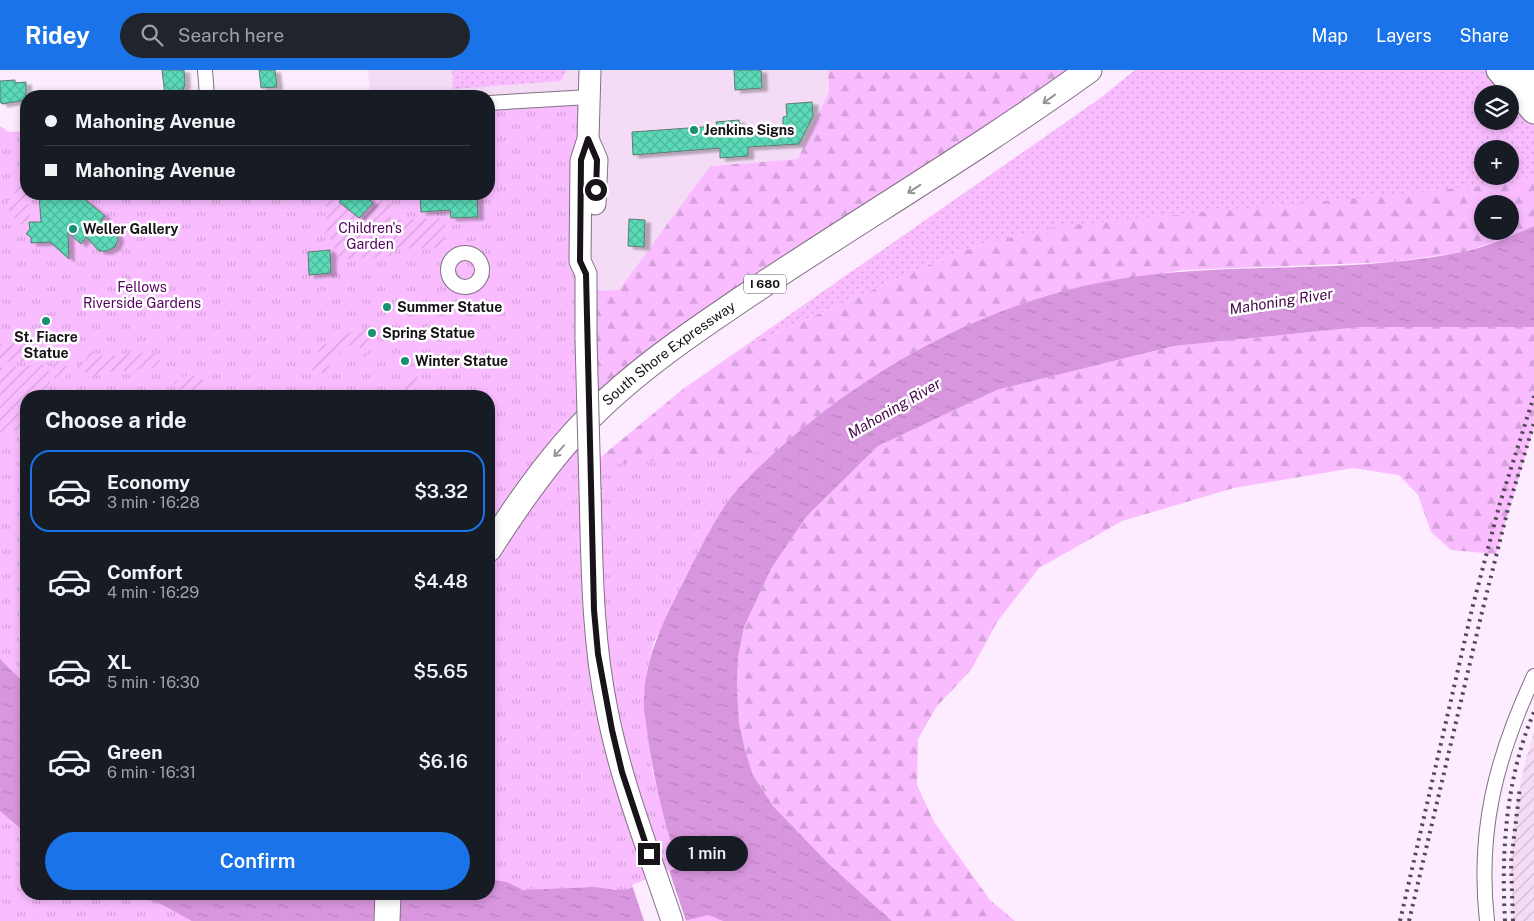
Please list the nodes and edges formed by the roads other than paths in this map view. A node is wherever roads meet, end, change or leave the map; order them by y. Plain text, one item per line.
1 (205, 70) edge
2 (590, 70) edge
3 (1089, 70) edge
4 (1499, 70) edge
5 (1526, 80) edge
6 (207, 90) edge
7 (589, 97) junction
8 (495, 103) edge
9 (1534, 111) edge
10 (495, 540) edge
11 (1534, 676) edge
12 (388, 900) edge
13 (387, 921) edge
14 (672, 921) edge
15 (1487, 921) edge

1 - 6 street
2 - 7 main road
3 -> 10 highway, South Shore Expressway / I 680
4 - 5 highway
5 - 9 highway
7 - 8 street
7 - 14 main road, bridge
11 - 15 street
12 - 13 highway

